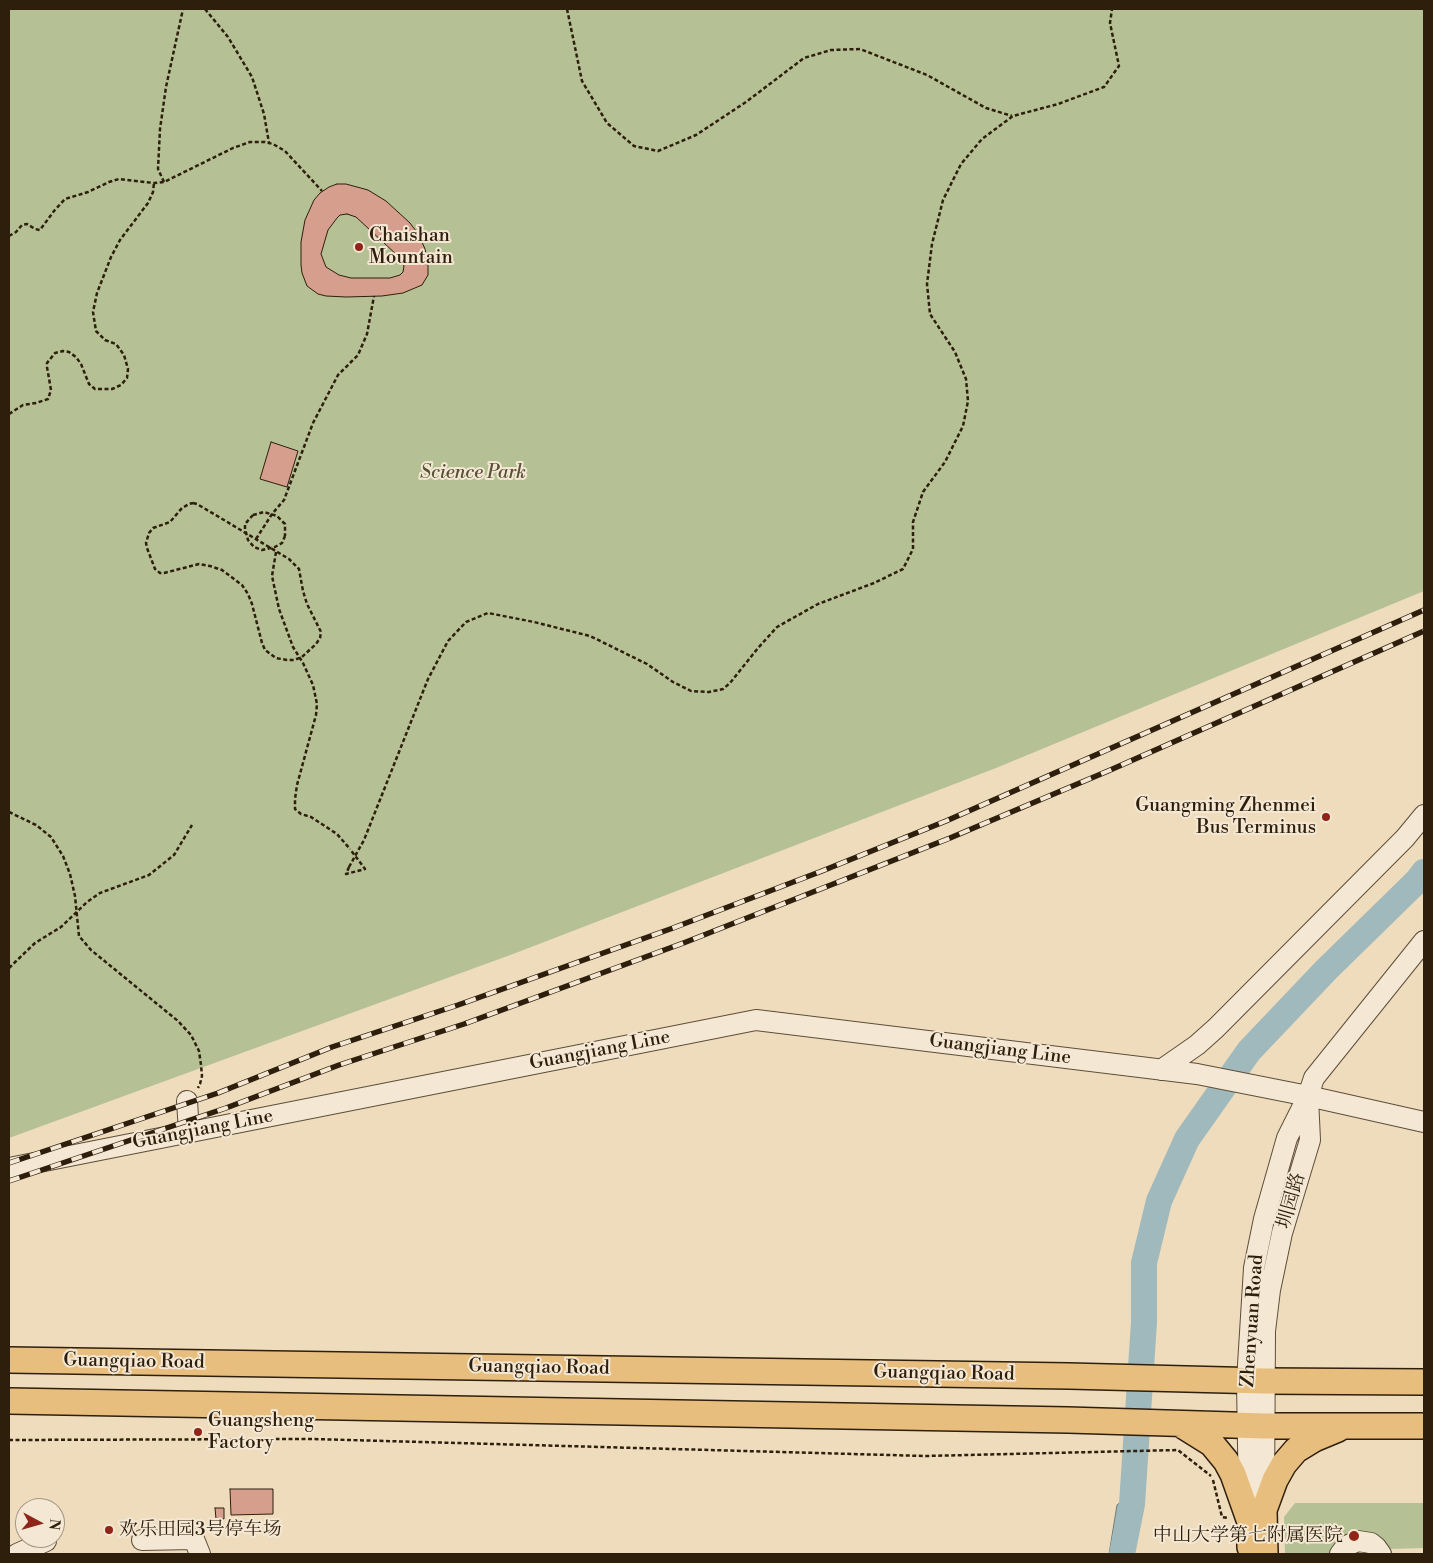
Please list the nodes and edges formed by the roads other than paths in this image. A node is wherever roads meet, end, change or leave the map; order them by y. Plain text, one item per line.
1 (1424, 815) edge
2 (1424, 941) edge
3 (1161, 1070) junction
4 (1308, 1096) junction
5 (187, 1101) road end
6 (1424, 1122) edge
7 (189, 1132) junction
8 (9, 1168) edge
9 (9, 1360) edge
10 (1256, 1381) junction
11 (1424, 1382) edge
12 (15, 1403) edge
13 (1180, 1424) junction
14 (1256, 1426) junction
15 (1345, 1426) junction
16 (1424, 1426) edge
17 (1257, 1516) junction
18 (142, 1540) dead end
19 (30, 1548) edge
20 (17, 1554) edge
21 (200, 1554) edge
22 (1250, 1554) edge
23 (1265, 1554) edge
24 (1340, 1554) edge
25 (1381, 1554) edge

1 - 3 street
2 - 4 street
3 - 4 street, Guangjiang Line
3 - 7 street, Guangjiang Line
4 - 6 street
4 - 10 street, 圳园路
5 - 7 street
7 - 8 street, Guangjiang Line
9 - 10 main road, Guangqiao Road
10 - 11 main road
10 - 14 street, Zhenyuan Road
12 - 13 main road
13 - 14 main road
13 - 17 main road
14 - 15 main road
14 - 17 street, Zhenyuan Road
15 - 16 main road
15 - 17 main road
17 - 22 main road, Zhenyuan Road
17 - 23 main road, Zhenyuan Road
18 - 21 street
19 - 20 street
24 - 25 street

